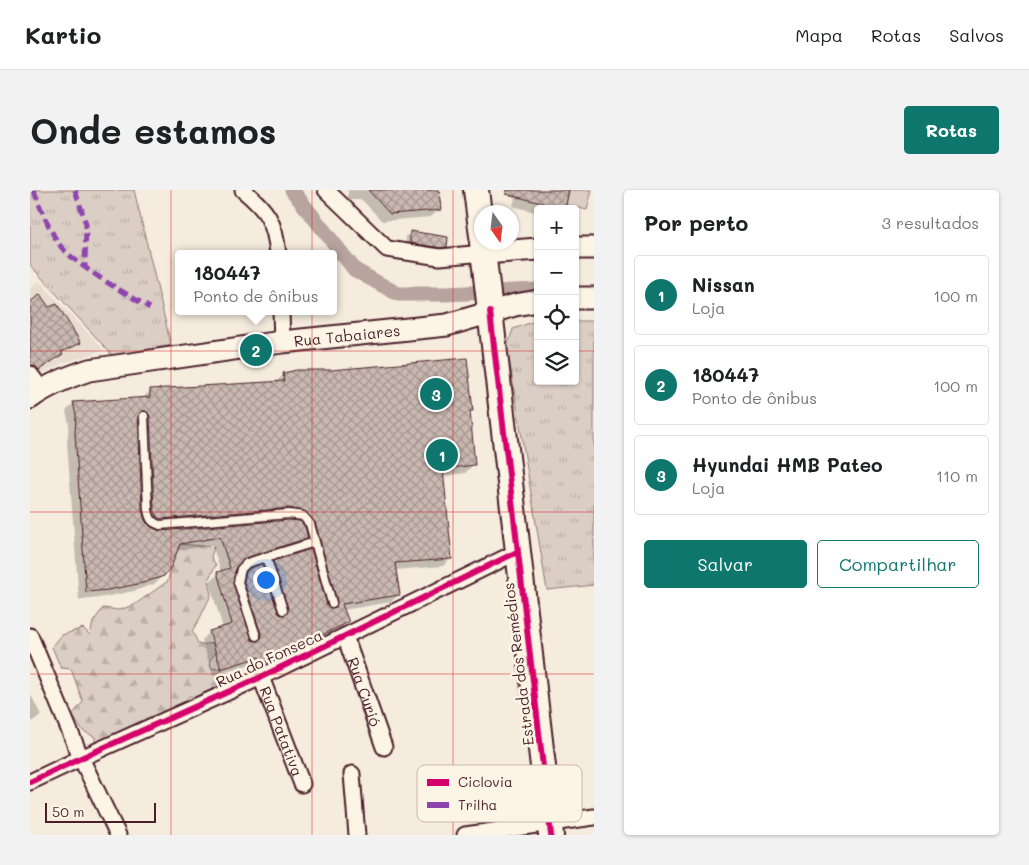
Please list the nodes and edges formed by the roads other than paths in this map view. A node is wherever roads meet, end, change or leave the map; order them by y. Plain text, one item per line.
1 (243, 190) edge
2 (326, 190) edge
3 (476, 190) edge
4 (478, 205) edge
5 (579, 248) edge
6 (594, 248) edge
7 (519, 249) edge
8 (534, 249) edge
9 (277, 250) edge
10 (483, 250) edge
11 (579, 298) edge
12 (594, 298) edge
13 (534, 302) edge
14 (490, 305) junction
15 (281, 315) edge
16 (282, 342) junction
17 (34, 387) edge
18 (144, 416) dead end
19 (315, 542) junction
20 (517, 552) junction
21 (266, 557) junction
22 (332, 603) dead end
23 (282, 610) dead end
24 (256, 636) dead end
25 (345, 636) junction
26 (31, 642) edge
27 (260, 677) junction
28 (384, 747) dead end
29 (81, 758) junction
30 (542, 765) edge
31 (352, 774) dead end
32 (30, 782) edge
33 (302, 784) dead end
34 (572, 822) edge
35 (550, 828) edge
36 (118, 835) edge
37 (357, 835) edge
38 (465, 835) edge

1 - 9 street
2 - 10 street
3 - 4 main road, Estrada dos Remédios
5 - 6 main road
7 - 8 main road
10 - 14 main road, Estrada dos Remédios
11 - 12 main road
13 - 14 main road, Rua Tabaiares
14 - 16 main road, Rua Tabaiares
14 - 20 main road, Estrada dos Remédios
15 - 16 street
16 - 17 main road, Rua Tabaiares
18 - 19 lane
19 - 21 lane
19 - 22 lane
20 - 25 street, Rua do Fonseca
20 - 30 main road, Estrada dos Remédios
21 - 23 lane
21 - 24 lane
25 - 27 street, Rua do Fonseca
25 - 28 street, Rua Curió
26 - 29 street
27 - 29 street, Rua do Fonseca
27 - 33 street, Rua Patativa
29 - 32 street, Rua do Fonseca
29 - 36 street
31 - 37 street
34 - 35 street
35 - 38 street

